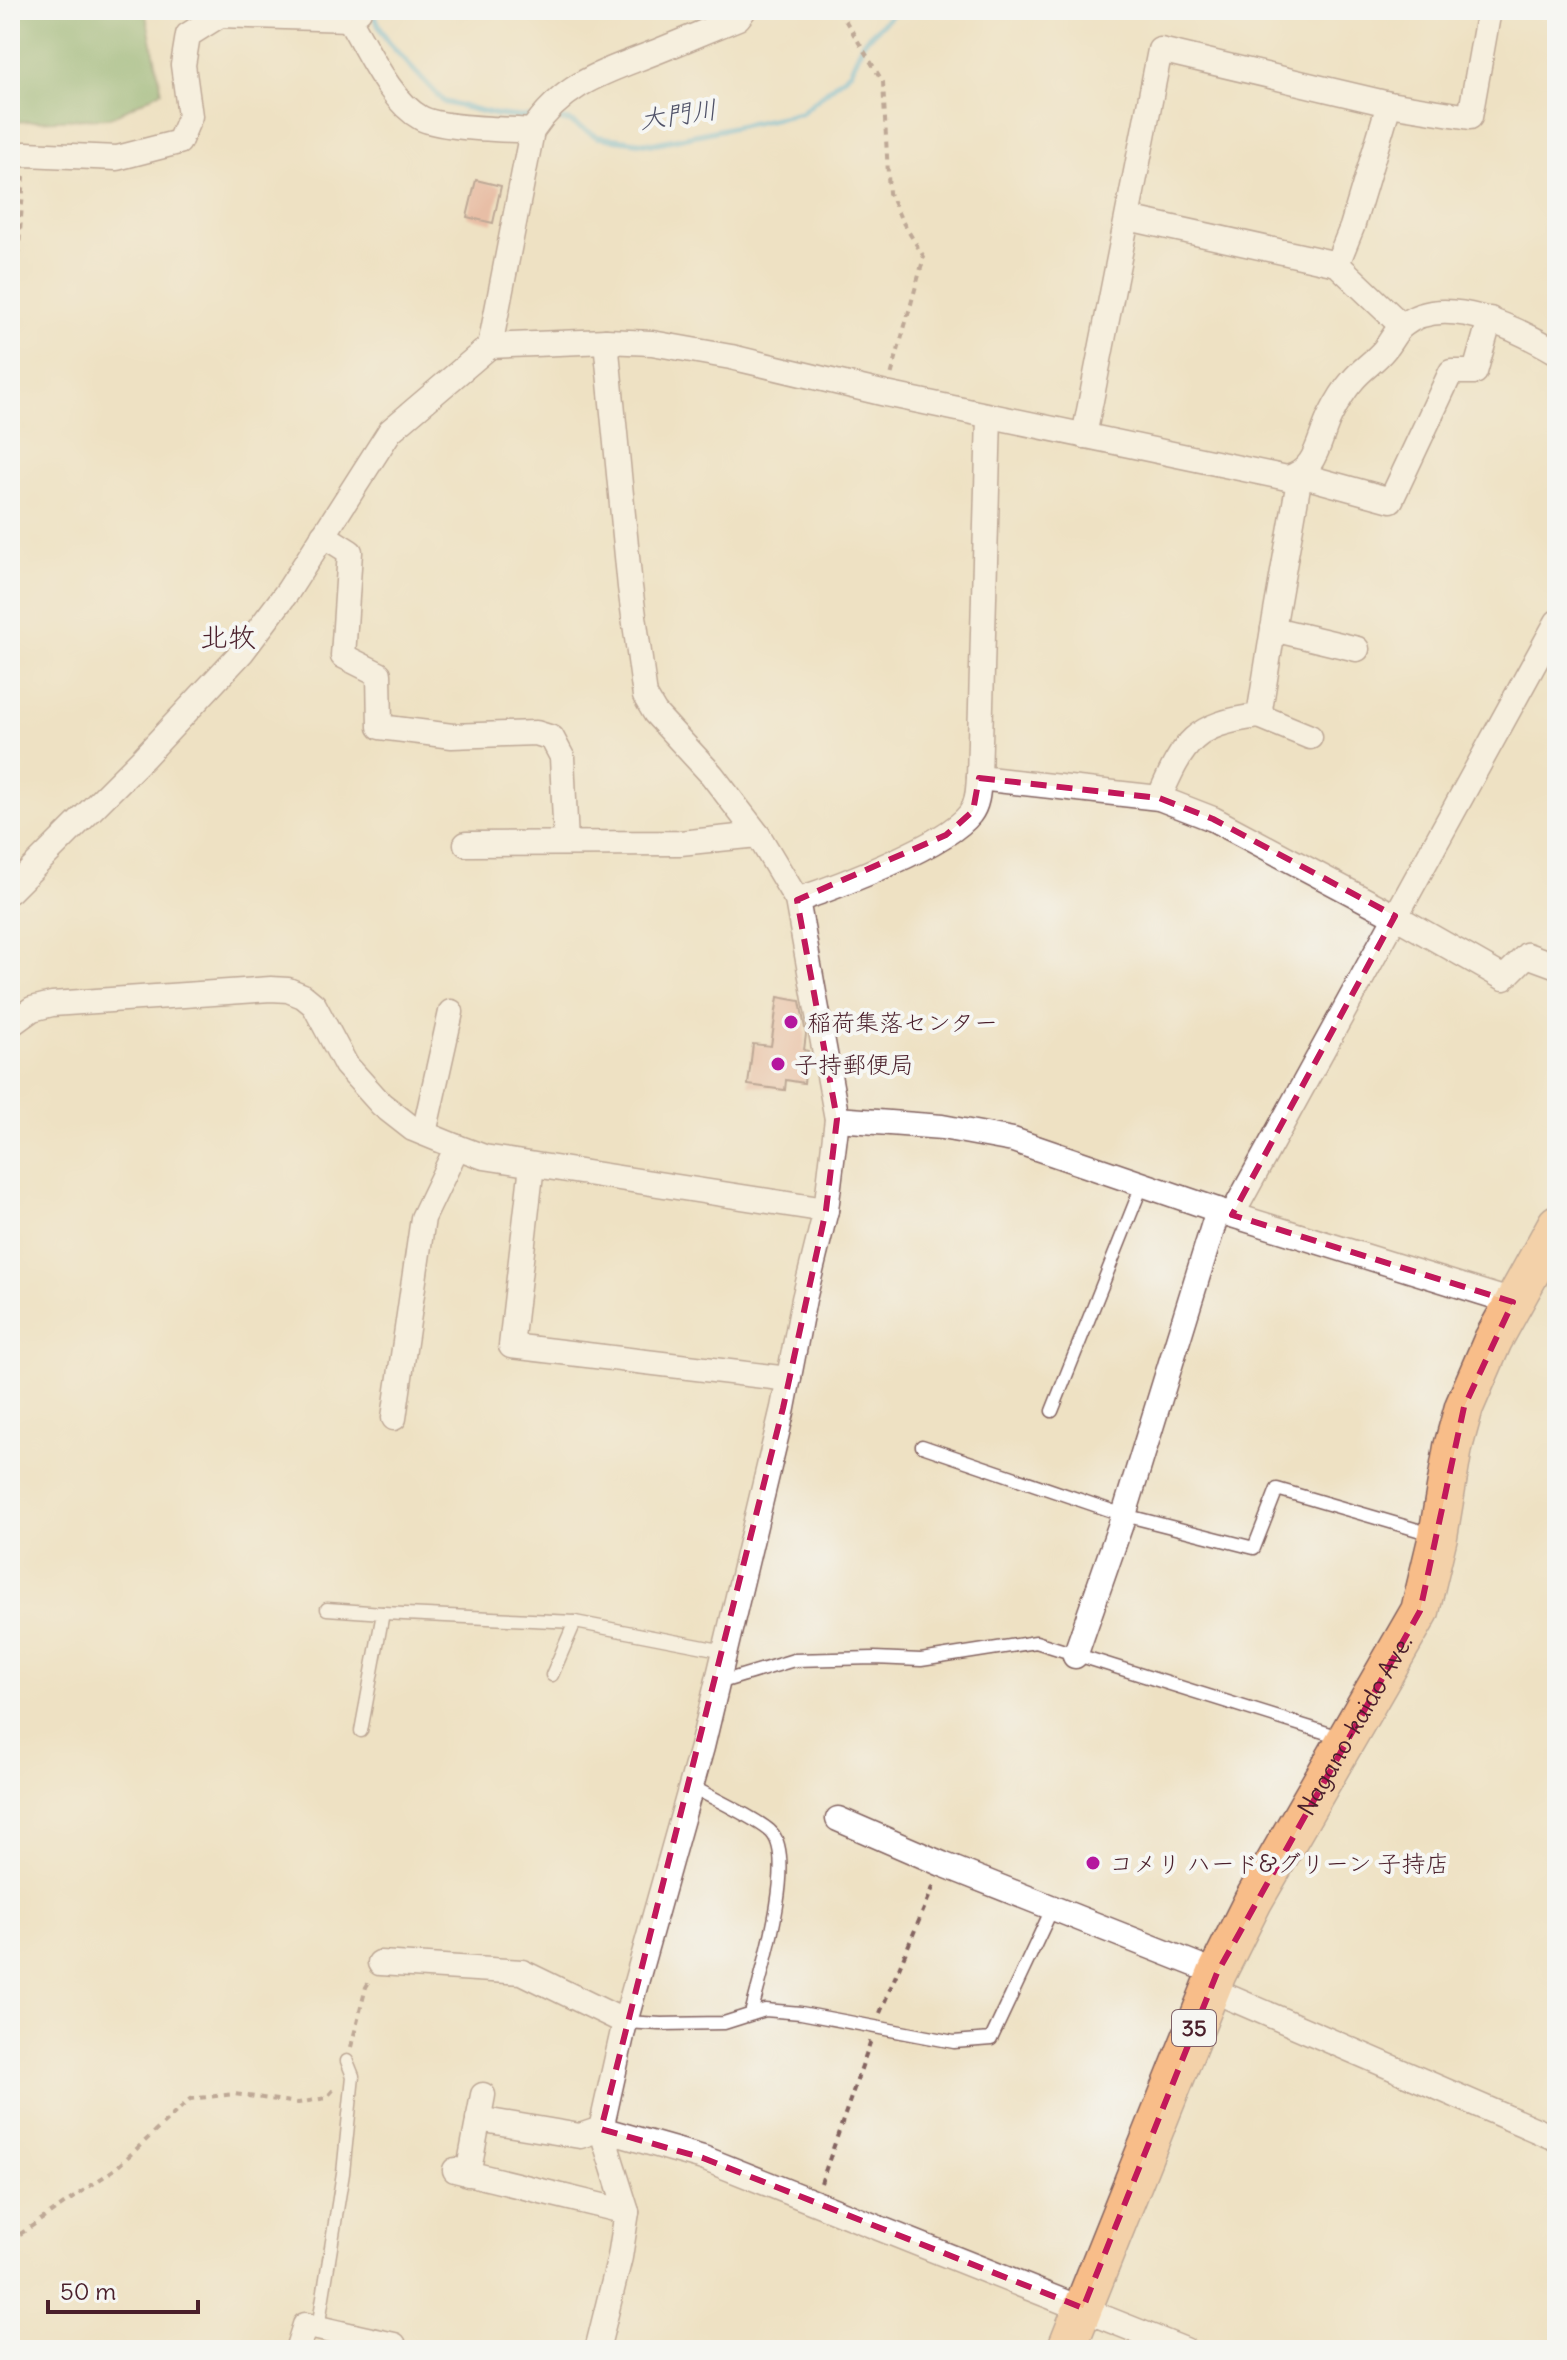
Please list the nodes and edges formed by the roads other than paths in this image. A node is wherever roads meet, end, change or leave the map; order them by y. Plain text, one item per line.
1 (744, 10) edge
2 (1489, 10) edge
3 (356, 14) edge
4 (1389, 104) junction
5 (536, 125) junction
6 (18, 155) edge
7 (1128, 218) junction
8 (1337, 264) junction
9 (1490, 319) junction
10 (1402, 326) junction
11 (606, 341) junction
12 (490, 346) junction
13 (1557, 352) edge
14 (989, 416) junction
15 (1084, 436) junction
16 (1300, 475) junction
17 (323, 535) junction
18 (1557, 622) edge
19 (1273, 629) junction
20 (1357, 649) dead end
21 (1259, 716) junction
22 (1310, 737) dead end
23 (979, 778) junction
24 (1159, 798) junction
25 (758, 835) junction
26 (566, 843) junction
27 (466, 844) dead end
28 (10, 891) edge
29 (797, 900) junction
30 (1395, 916) junction
31 (1557, 966) edge
32 (451, 1012) dead end
33 (10, 1025) edge
34 (837, 1119) junction
35 (424, 1133) junction
36 (457, 1147) junction
37 (532, 1165) junction
38 (1143, 1183) junction
39 (826, 1210) junction
40 (1225, 1212) junction
41 (1557, 1224) edge
42 (1513, 1302) junction
43 (789, 1379) junction
44 (1052, 1411) dead end
45 (394, 1418) dead end
46 (922, 1446) dead end
47 (1124, 1515) junction
48 (1438, 1536) junction
49 (327, 1609) dead end
50 (383, 1613) junction
51 (575, 1622) junction
52 (725, 1651) junction
53 (1075, 1656) junction
54 (552, 1675) dead end
55 (718, 1683) junction
56 (361, 1731) dead end
57 (1346, 1739) junction
58 (691, 1786) junction
59 (838, 1819) dead end
60 (1052, 1909) junction
61 (380, 1963) road end
62 (1213, 1981) junction
63 (751, 2014) junction
64 (625, 2022) junction
65 (347, 2061) road end
66 (601, 2129) junction
67 (1557, 2139) edge
68 (627, 2212) junction
69 (1083, 2308) junction
70 (318, 2328) junction
71 (351, 2343) edge
72 (394, 2345) dead end
73 (297, 2350) edge
74 (597, 2350) edge
75 (1066, 2350) edge
76 (1185, 2350) edge

1 - 5 street
2 - 4 street
3 - 5 street
3 - 6 street
4 - 7 street
4 - 8 street
5 - 12 street
7 - 8 street
7 - 15 street
8 - 10 street
9 - 10 street
9 - 13 street
9 - 16 street
10 - 16 street
11 - 12 street
11 - 14 street
11 - 25 street
12 - 17 street
14 - 15 street
14 - 23 street
15 - 16 street
16 - 19 street
17 - 26 street
17 - 28 street
18 - 30 street
19 - 20 street
19 - 21 street
21 - 22 street
21 - 24 street
23 - 24 street
23 - 29 street
24 - 30 street
25 - 26 street
25 - 29 street
26 - 27 street
29 - 34 street
30 - 31 street
30 - 40 street
32 - 35 street
33 - 35 street
34 - 38 street
34 - 39 street
35 - 36 street
36 - 37 street
36 - 45 street
37 - 39 street
37 - 43 street
38 - 40 street
38 - 44 lane
39 - 43 street
40 - 42 street
40 - 47 street
41 - 42 main road, Nagano-kaido Ave. / 35
42 - 48 main road, Nagano-kaido Ave. / 35
43 - 52 street
46 - 47 lane
47 - 48 lane
47 - 53 street
48 - 57 main road, Nagano-kaido Ave. / 35
49 - 50 lane
50 - 51 lane
50 - 56 lane
51 - 52 lane
51 - 54 lane
52 - 55 street
53 - 55 lane
53 - 57 lane
55 - 58 street
57 - 62 main road, Nagano-kaido Ave. / 35
58 - 63 lane
58 - 64 street
59 - 60 street
60 - 62 street
60 - 63 lane
61 - 64 street
62 - 67 street
62 - 69 main road, Nagano-kaido Ave. / 35
63 - 64 lane
64 - 66 street
65 - 70 lane
66 - 68 street
66 - 68 street
66 - 69 street
68 - 74 street
69 - 75 main road, Nagano-kaido Ave. / 35
69 - 76 street
70 - 71 street
70 - 73 street
71 - 72 street

